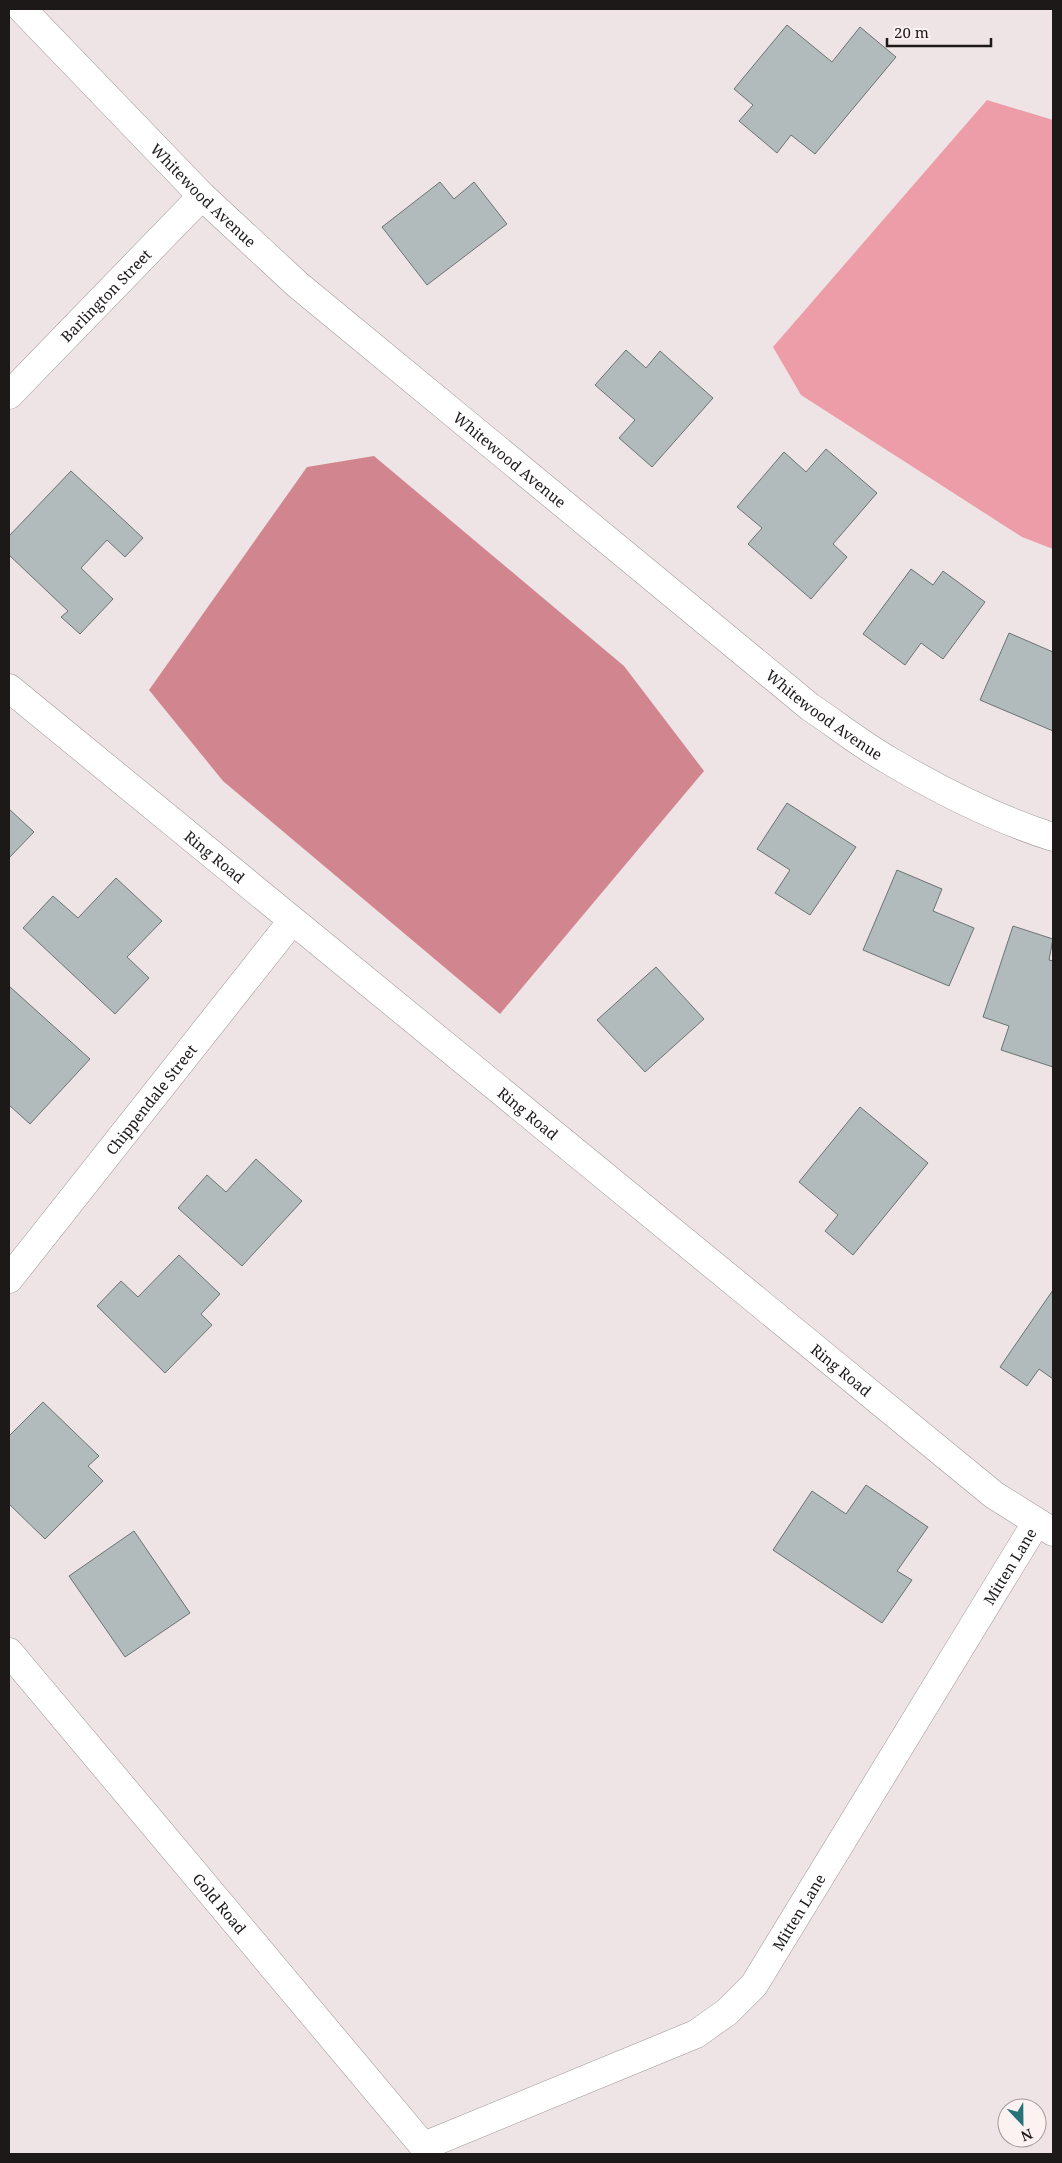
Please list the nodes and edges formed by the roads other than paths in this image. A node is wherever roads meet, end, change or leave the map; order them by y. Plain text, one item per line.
1 (22, 9) edge
2 (202, 196) junction
3 (9, 395) edge
4 (9, 688) edge
5 (1053, 837) edge
6 (292, 921) junction
7 (9, 1279) edge
8 (1045, 1527) edge
9 (9, 1652) edge
10 (427, 2150) edge

1 - 2 street, Whitewood Avenue
2 - 3 street, Barlington Street
2 - 5 street, Whitewood Avenue
4 - 6 street, Ring Road
6 - 7 street, Chippendale Street
6 - 8 street, Ring Road
8 - 10 street, Mitten Lane
9 - 10 street, Gold Road

